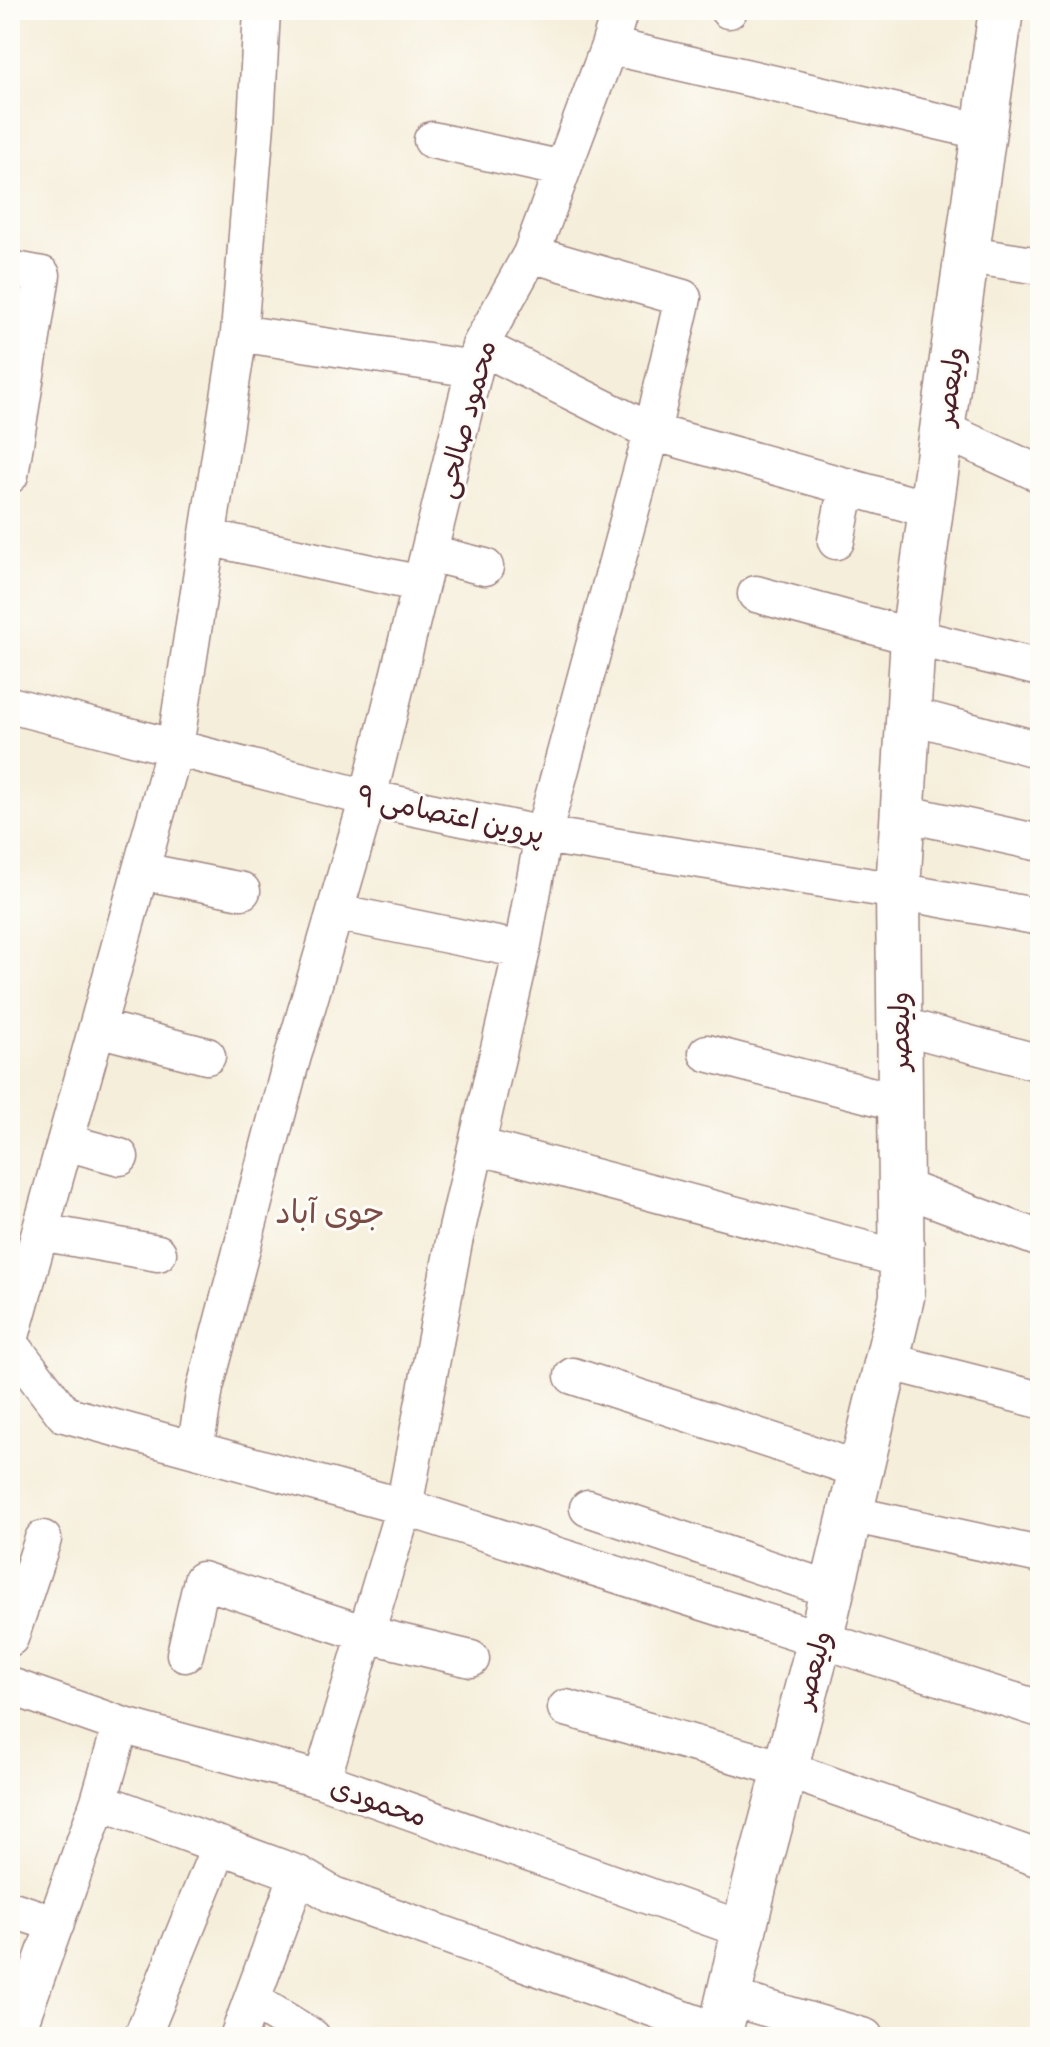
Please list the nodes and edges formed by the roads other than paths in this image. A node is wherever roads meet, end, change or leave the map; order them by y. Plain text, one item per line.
1 (262, 10) edge
2 (620, 10) edge
3 (1001, 10) edge
4 (609, 46) junction
5 (985, 132) junction
6 (432, 140) dead end
7 (563, 169) junction
8 (531, 254) junction
9 (968, 255) junction
10 (1040, 266) edge
11 (10, 269) edge
12 (239, 333) junction
13 (477, 358) junction
14 (943, 430) junction
15 (652, 432) junction
16 (1040, 474) edge
17 (10, 475) edge
18 (847, 486) junction
19 (931, 510) junction
20 (207, 537) junction
21 (836, 541) dead end
22 (485, 567) dead end
23 (425, 569) junction
24 (756, 594) dead end
25 (913, 637) junction
26 (1040, 668) edge
27 (10, 705) edge
28 (909, 715) junction
29 (175, 747) junction
30 (1040, 750) edge
31 (368, 798) junction
32 (903, 813) junction
33 (543, 835) junction
34 (1040, 843) edge
35 (141, 871) junction
36 (242, 891) dead end
37 (898, 891) junction
38 (335, 912) junction
39 (1040, 917) edge
40 (522, 950) junction
41 (899, 1025) junction
42 (97, 1028) junction
43 (707, 1053) dead end
44 (207, 1056) dead end
45 (1040, 1063) edge
46 (900, 1103) junction
47 (65, 1142) junction
48 (477, 1146) junction
49 (120, 1157) dead end
50 (901, 1187) junction
51 (40, 1232) junction
52 (1040, 1239) edge
53 (158, 1253) dead end
54 (902, 1259) junction
55 (10, 1342) edge
56 (887, 1361) junction
57 (573, 1376) dead end
58 (1040, 1400) edge
59 (195, 1450) junction
60 (861, 1470) junction
61 (404, 1507) junction
62 (588, 1508) dead end
63 (850, 1514) junction
64 (43, 1539) dead end
65 (1040, 1555) edge
66 (832, 1590) junction
67 (366, 1634) junction
68 (10, 1638) edge
69 (820, 1640) junction
70 (185, 1654) dead end
71 (471, 1659) dead end
72 (10, 1686) edge
73 (566, 1708) dead end
74 (1040, 1709) edge
75 (121, 1725) junction
76 (785, 1769) junction
77 (322, 1780) junction
78 (99, 1801) junction
79 (220, 1845) junction
80 (1040, 1859) edge
81 (298, 1874) junction
82 (10, 1909) edge
83 (56, 1924) junction
84 (744, 1930) junction
85 (252, 2000) junction
86 (722, 2022) edge
87 (15, 2037) edge
88 (142, 2037) edge
89 (238, 2037) edge
90 (312, 2037) edge
91 (865, 2037) edge

1 - 12 street
2 - 4 street, محمود صالحی
3 - 5 street, ولیعصر
4 - 5 street
4 - 7 street, محمود صالحی
5 - 9 street, ولیعصر
6 - 7 street
7 - 8 street, محمود صالحی
8 - 13 street, محمود صالحی
8 - 15 street
9 - 10 street
9 - 14 street, ولیعصر
11 - 17 street
12 - 13 street
12 - 20 street
13 - 15 street
13 - 23 street, محمود صالحی
14 - 16 street
14 - 19 street, ولیعصر
15 - 18 street
15 - 33 street
18 - 19 street
18 - 21 street
19 - 25 street, ولیعصر
20 - 23 street
20 - 29 street
22 - 23 street
23 - 31 street, محمود صالحی
24 - 25 street
25 - 26 street
25 - 28 street, ولیعصر
27 - 29 street, پروین اعتصامی ۹
28 - 30 street
28 - 32 street, ولیعصر
29 - 31 street, پروین اعتصامی ۹
29 - 35 street
31 - 33 street, پروین اعتصامی ۹
31 - 38 street, محمود صالحی
32 - 34 street
32 - 37 street, ولیعصر
33 - 37 street, پروین اعتصامی ۹
33 - 40 street
35 - 36 street
35 - 42 street
37 - 39 street, پروین اعتصامی ۹
37 - 41 street, ولیعصر
38 - 40 street
38 - 59 street, محمود صالحی
40 - 48 street
41 - 45 street
41 - 46 street, ولیعصر
42 - 44 street
42 - 47 street
43 - 46 street
46 - 50 street, ولیعصر
47 - 49 street
47 - 51 street
48 - 54 street
48 - 61 street
50 - 52 street
50 - 54 street, ولیعصر
51 - 53 street
51 - 55 street
54 - 56 street, ولیعصر
55 - 59 street
56 - 58 street
56 - 60 street, ولیعصر
57 - 60 street
59 - 61 street
60 - 63 street, ولیعصر
61 - 67 street
61 - 69 street
62 - 66 street
63 - 65 street
63 - 66 street, ولیعصر
64 - 68 street
66 - 69 street, ولیعصر
67 - 70 street
67 - 71 street
67 - 77 street
69 - 74 street
69 - 76 street, ولیعصر
72 - 75 street, محمودی
73 - 76 street
75 - 77 street, محمودی
75 - 78 street
76 - 80 street
76 - 84 street, ولیعصر
77 - 84 street, محمودی
78 - 79 street
78 - 83 street
79 - 81 street
79 - 88 street
81 - 85 street
81 - 86 street
82 - 83 street
83 - 87 street
84 - 86 street, ولیعصر
85 - 89 street
85 - 90 street
86 - 91 street

